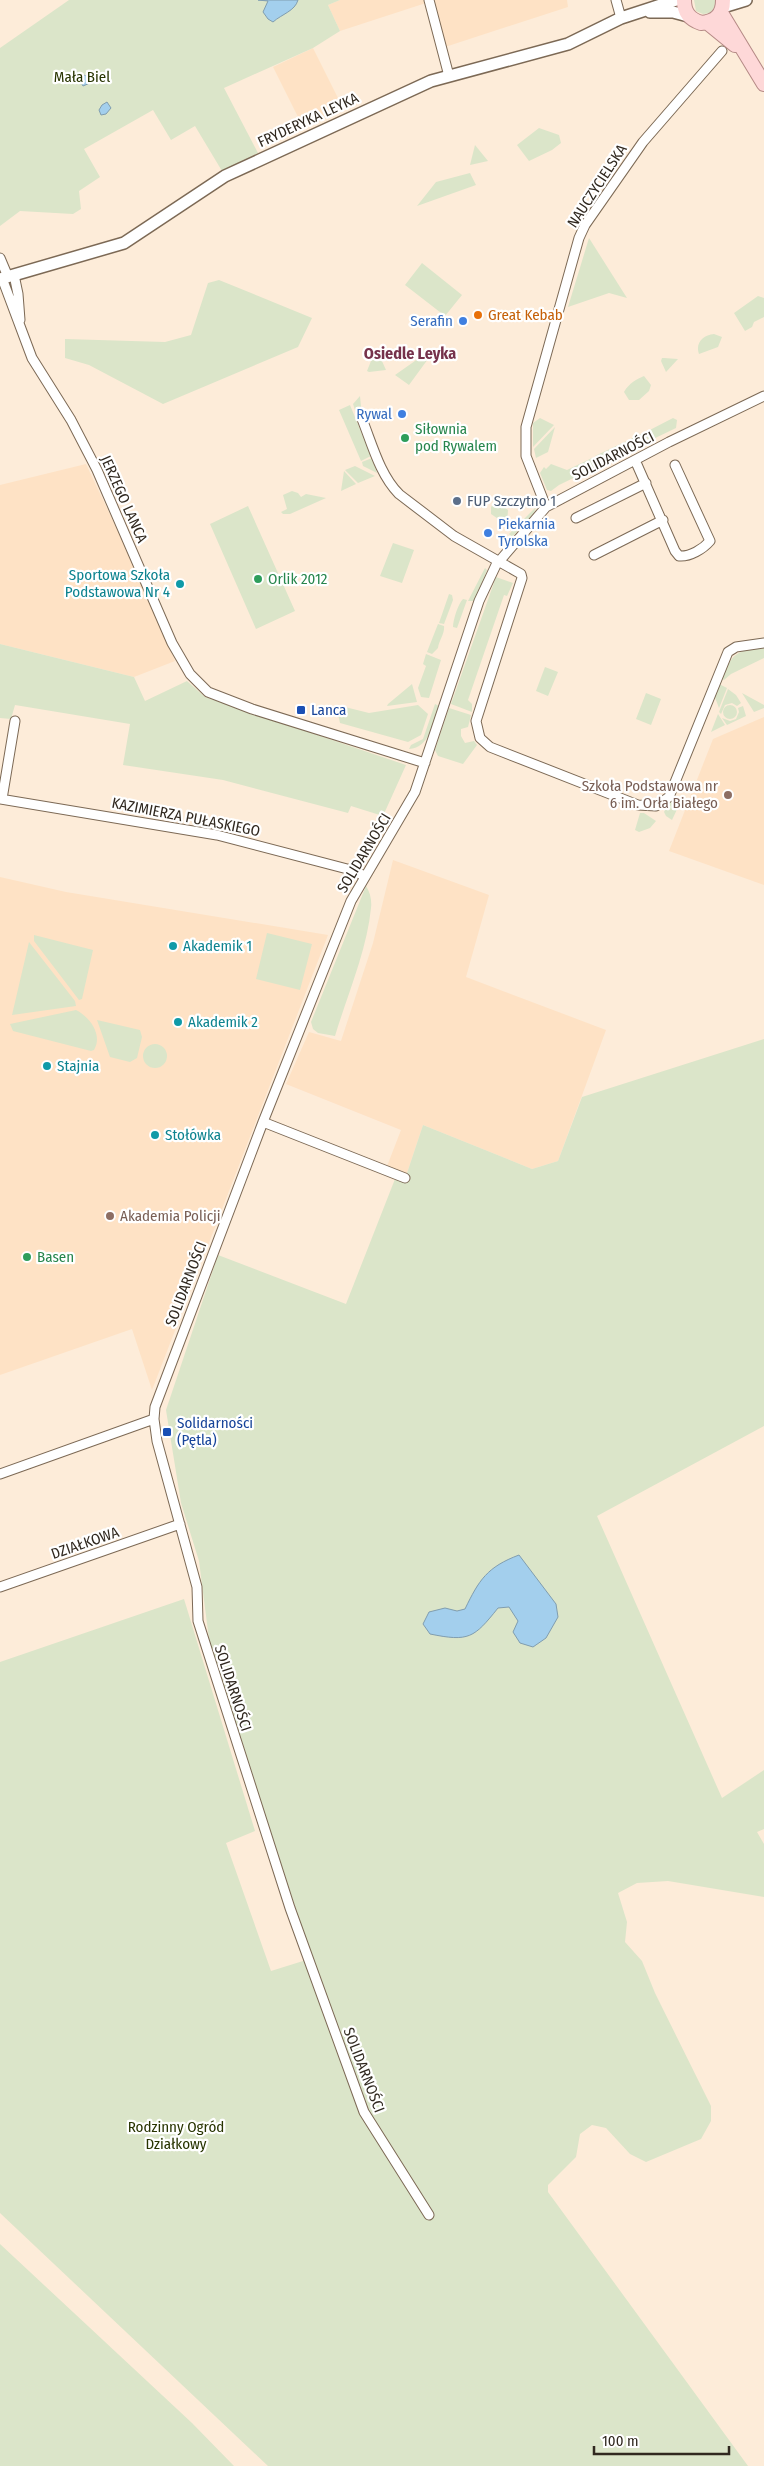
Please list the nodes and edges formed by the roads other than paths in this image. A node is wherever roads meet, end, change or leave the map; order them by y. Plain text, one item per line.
1 (429, 0) edge
2 (616, 0) edge
3 (676, 0) edge
4 (684, 0) edge
5 (746, 0) edge
6 (723, 7) edge
7 (641, 12) junction
8 (688, 16) junction
9 (621, 18) junction
10 (708, 23) junction
11 (722, 51) dead end
12 (747, 56) junction
13 (449, 76) junction
14 (764, 84) edge
15 (0, 258) edge
16 (6, 277) edge
17 (764, 396) edge
18 (362, 420) dead end
19 (635, 460) junction
20 (675, 465) dead end
21 (646, 484) junction
22 (546, 507) junction
23 (576, 518) dead end
24 (663, 520) junction
25 (594, 555) dead end
26 (499, 560) junction
27 (764, 642) edge
28 (15, 721) dead end
29 (425, 763) junction
30 (1, 799) edge
31 (364, 876) junction
32 (263, 1122) junction
33 (405, 1178) dead end
34 (154, 1419) junction
35 (0, 1474) edge
36 (180, 1524) junction
37 (0, 1587) edge
38 (429, 2215) dead end

1 - 13 street
2 - 9 street
3 - 7 street, FRYDERYKA LEYKA
4 - 8 main road
5 - 6 street
6 - 10 main road
6 - 12 main road
7 - 8 street, FRYDERYKA LEYKA
7 - 9 street, FRYDERYKA LEYKA
8 - 10 main road
9 - 13 street, FRYDERYKA LEYKA
10 - 12 main road
11 - 22 street, NAUCZYCIELSKA
12 - 14 main road
13 - 16 street, FRYDERYKA LEYKA
15 - 16 street, JERZEGO LANCA
16 - 29 street, JERZEGO LANCA
17 - 19 street, SOLIDARNOŚCI
18 - 26 street
19 - 21 street
19 - 22 street, SOLIDARNOŚCI
20 - 24 street
21 - 23 street
21 - 24 street
22 - 26 street, SOLIDARNOŚCI
24 - 25 street
26 - 27 street
26 - 29 street, SOLIDARNOŚCI
28 - 30 street
29 - 31 street, SOLIDARNOŚCI
30 - 31 street, KAZIMIERZA PUŁASKIEGO
31 - 32 street, SOLIDARNOŚCI
32 - 33 street
32 - 34 street, SOLIDARNOŚCI
34 - 35 street
34 - 36 street, SOLIDARNOŚCI
36 - 37 street, DZIAŁKOWA
36 - 38 street, SOLIDARNOŚCI

